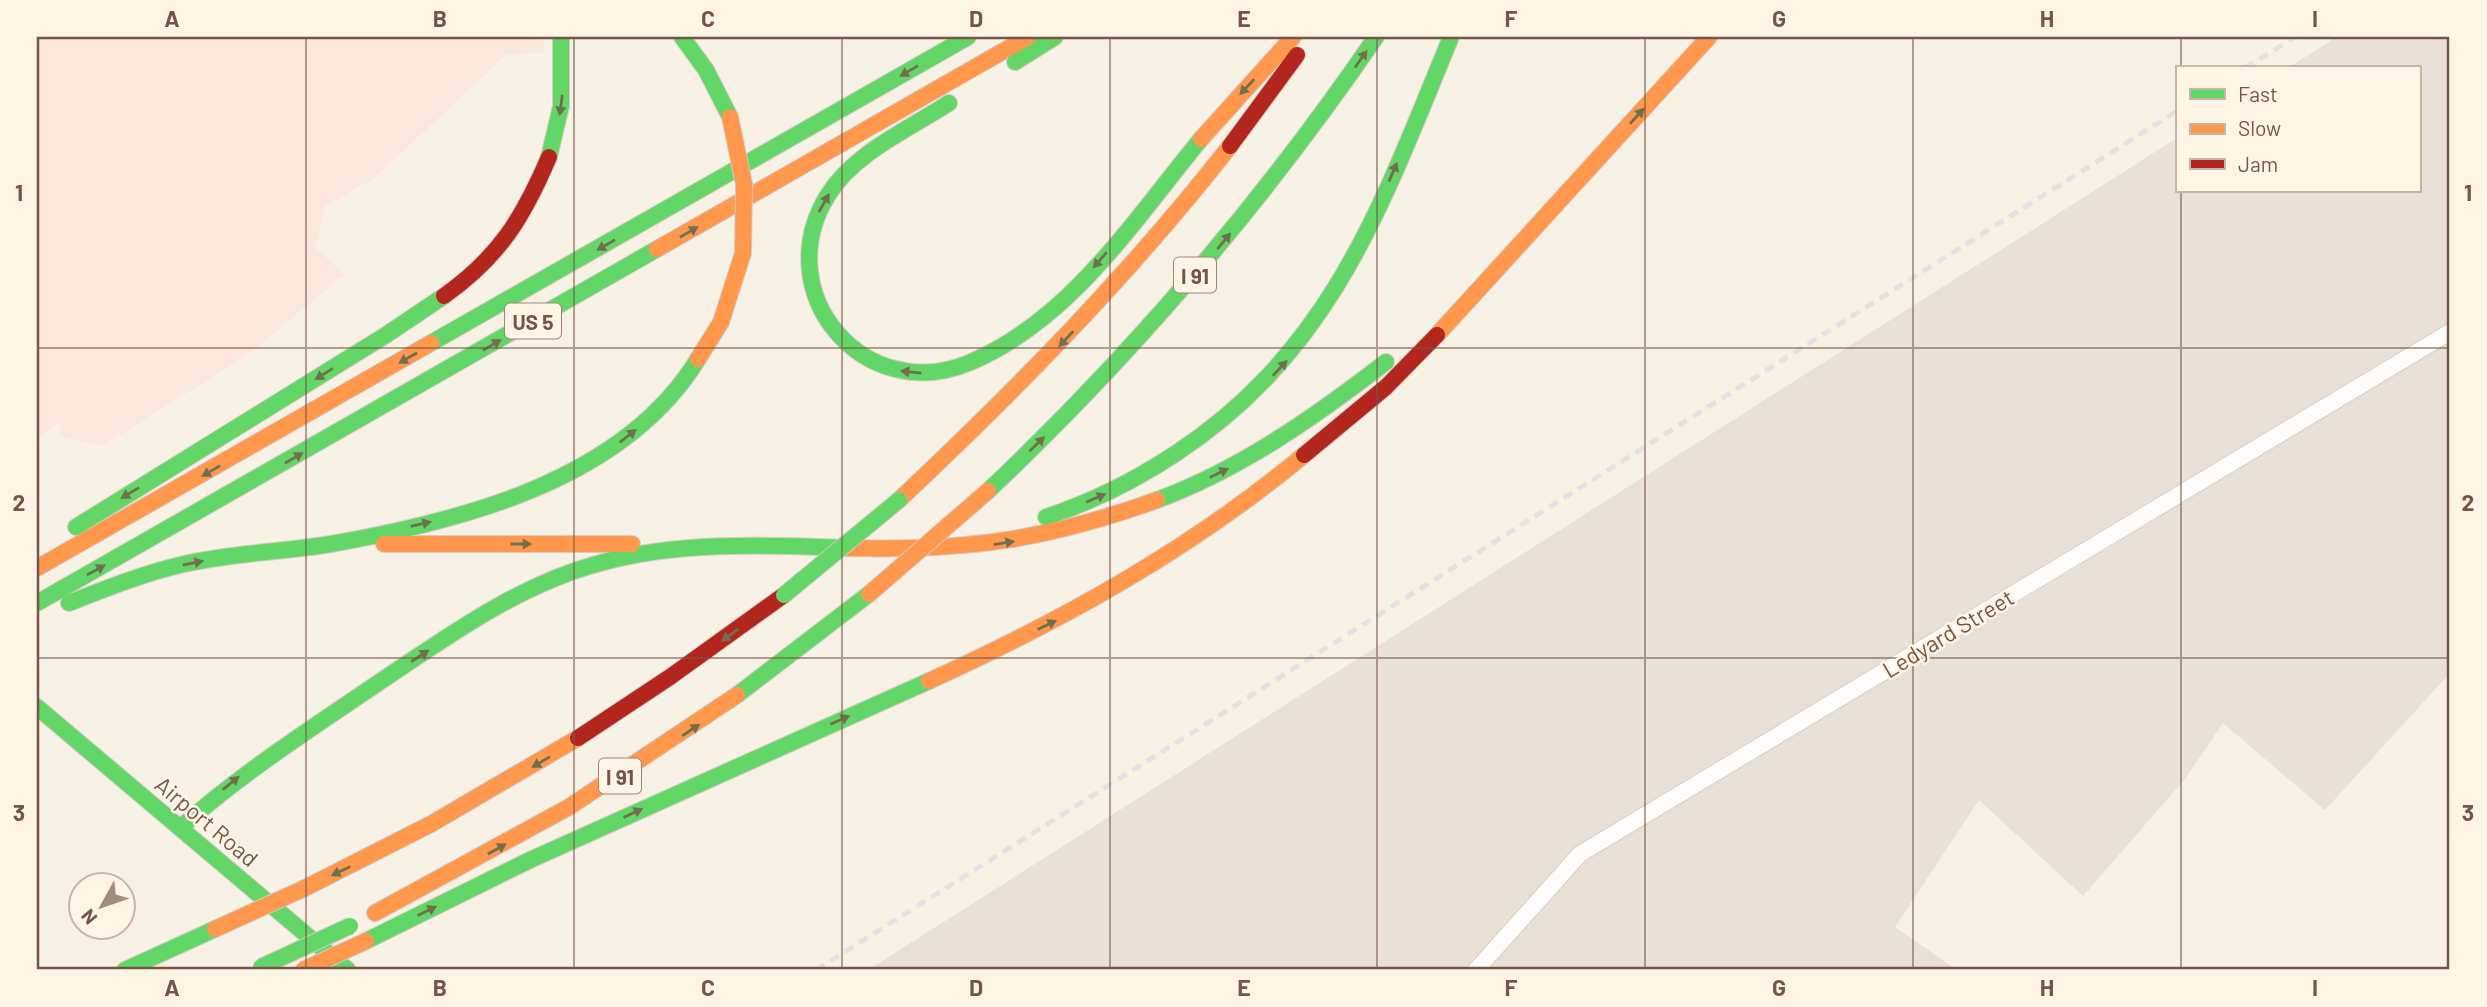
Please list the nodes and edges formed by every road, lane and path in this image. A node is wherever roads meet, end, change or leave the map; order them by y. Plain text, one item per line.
1 (561, 37) edge
2 (682, 37) edge
3 (968, 37) edge
4 (1028, 37) edge
5 (1055, 37) edge
6 (1293, 37) edge
7 (1310, 37) edge
8 (1377, 37) edge
9 (1451, 37) edge
10 (1709, 37) edge
11 (1590, 166) junction
12 (2450, 332) edge
13 (330, 544) junction
14 (863, 548) junction
15 (692, 549) junction
16 (37, 557) edge
17 (37, 568) edge
18 (37, 603) edge
19 (37, 617) edge
20 (37, 707) edge
21 (180, 828) junction
22 (258, 969) edge
23 (125, 970) edge
24 (303, 970) edge
25 (348, 970) edge
26 (1476, 970) edge

1 -> 16 main road
13 -> 2 main road, bridge
3 -> 17 main road, US 5
18 -> 4 main road, US 5
6 -> 5 main road
7 -> 23 main road, I 91, bridge
22 -> 8 main road, I 91, bridge
14 -> 9 main road
11 -> 10 main road
14 -> 11 main road
24 -> 11 main road, bridge
12 - 26 street, Ledyard Street
13 -> 15 main road
19 -> 13 main road
14 - 15 main road
21 -> 15 main road
20 - 21 main road, Airport Road
21 - 25 main road, Airport Road

